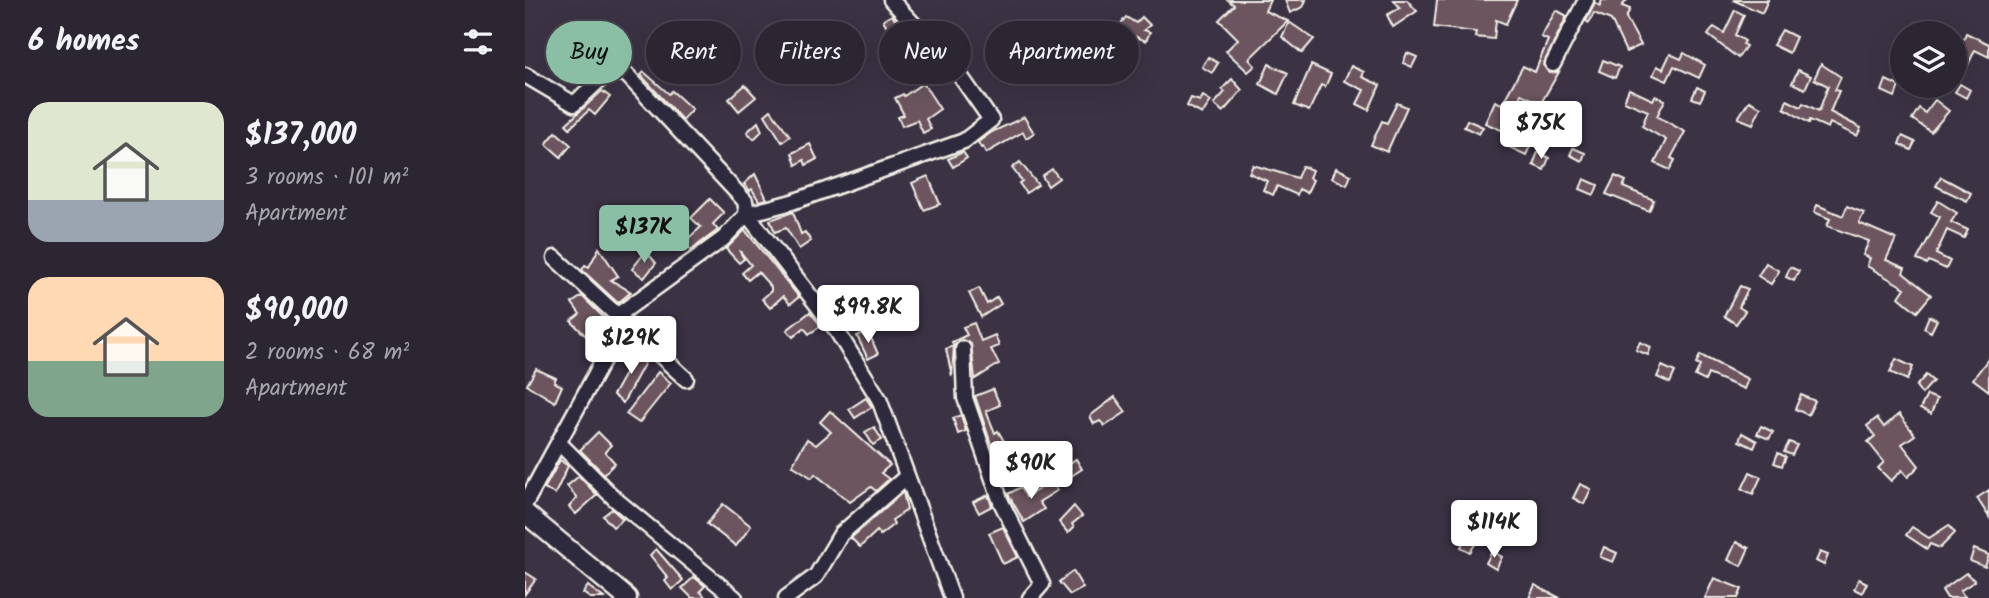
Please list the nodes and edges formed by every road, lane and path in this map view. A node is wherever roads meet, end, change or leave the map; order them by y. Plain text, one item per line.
1 (891, 0) edge
2 (1585, 1) edge
3 (1553, 64) dead end
4 (525, 75) edge
5 (747, 214) junction
6 (555, 258) dead end
7 (618, 315) junction
8 (963, 349) dead end
9 (686, 379) dead end
10 (560, 444) junction
11 (907, 477) junction
12 (525, 504) edge
13 (525, 513) edge
14 (627, 598) edge
15 (735, 598) edge
16 (786, 598) edge
17 (952, 598) edge
18 (1030, 598) edge

1 - 5 street
2 - 3 street
4 - 5 street
5 - 7 street
5 - 11 street
6 - 7 street
7 - 9 street
7 - 10 street
8 - 18 street
10 - 12 street
10 - 15 street
11 - 16 street
11 - 17 street
13 - 14 main road

